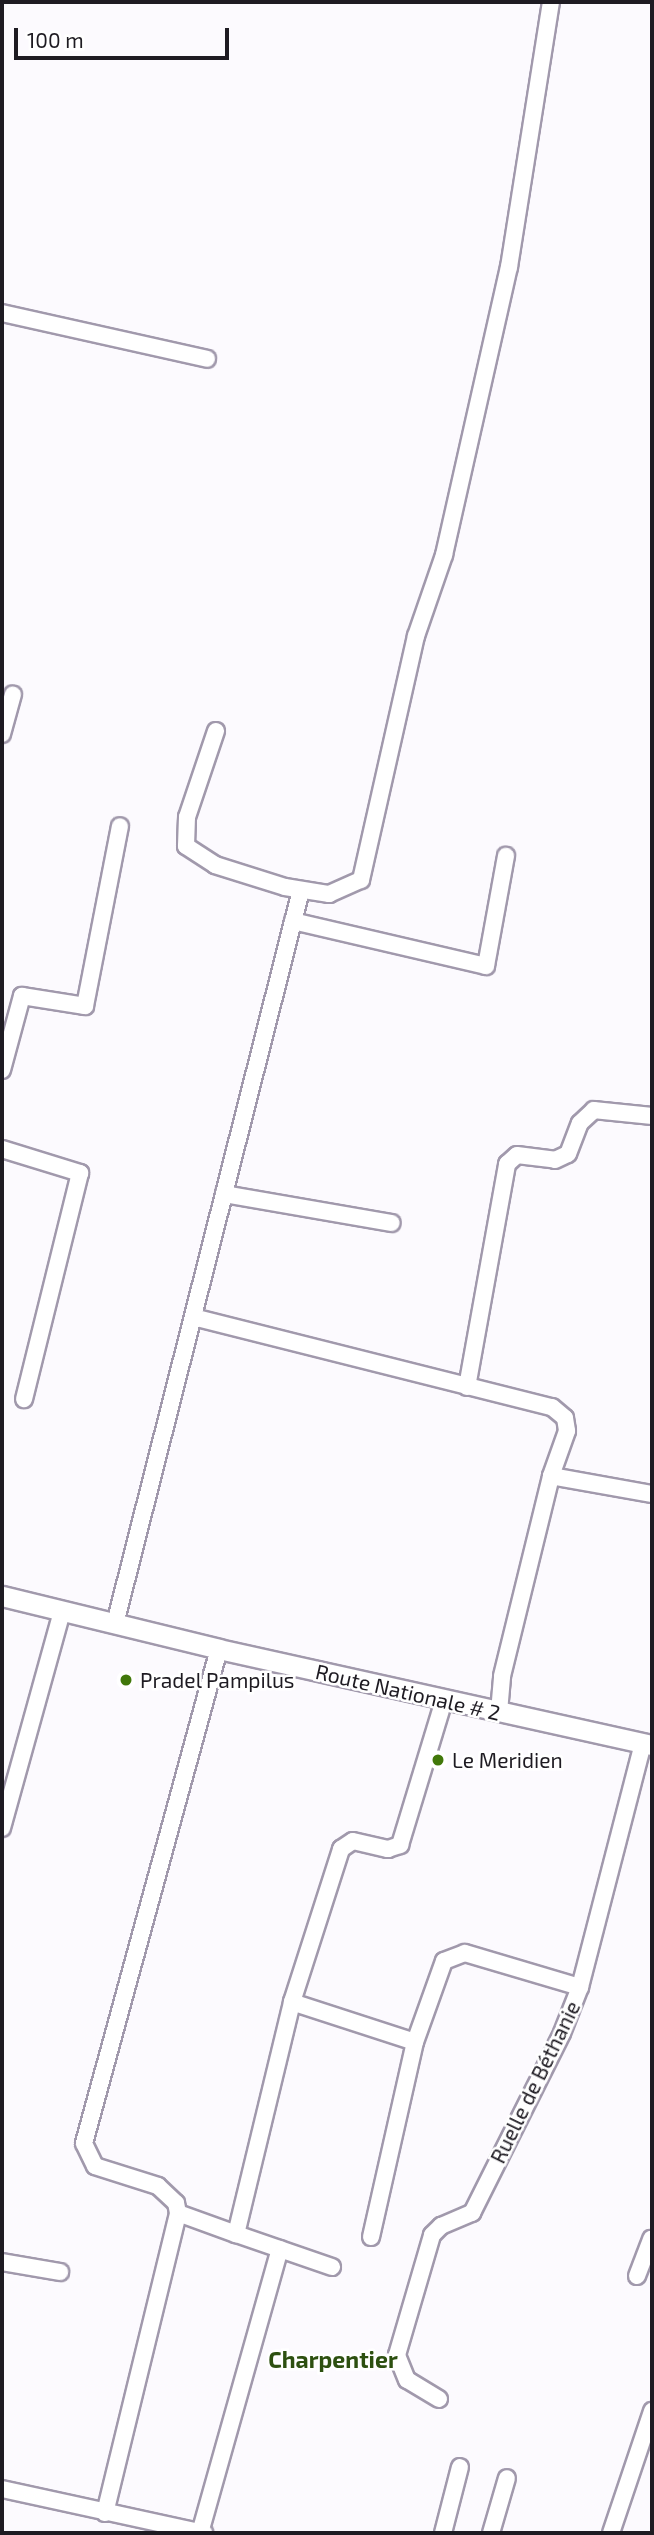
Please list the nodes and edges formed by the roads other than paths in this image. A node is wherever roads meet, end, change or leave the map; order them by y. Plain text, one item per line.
1 (551, 2) edge
2 (2, 313) edge
3 (207, 359) dead end
4 (13, 694) dead end
5 (216, 731) dead end
6 (2, 734) edge
7 (120, 826) dead end
8 (506, 856) dead end
9 (301, 890) junction
10 (293, 921) junction
11 (2, 1070) edge
12 (652, 1116) edge
13 (2, 1149) edge
14 (224, 1195) junction
15 (391, 1223) dead end
16 (193, 1317) junction
17 (467, 1387) junction
18 (24, 1399) dead end
19 (551, 1476) junction
20 (652, 1494) edge
21 (2, 1596) edge
22 (62, 1611) junction
23 (115, 1624) junction
24 (219, 1649) junction
25 (444, 1700) junction
26 (499, 1712) junction
27 (648, 1744) edge
28 (2, 1828) edge
29 (580, 1987) junction
30 (292, 2002) junction
31 (415, 2042) junction
32 (178, 2213) junction
33 (236, 2234) junction
34 (371, 2237) dead end
35 (652, 2238) edge
36 (280, 2249) junction
37 (2, 2262) edge
38 (332, 2267) dead end
39 (60, 2272) dead end
40 (637, 2276) dead end
41 (439, 2399) dead end
42 (652, 2411) edge
43 (460, 2467) dead end
44 (507, 2478) dead end
45 (2, 2489) edge
46 (105, 2513) junction
47 (202, 2533) edge
48 (443, 2533) edge
49 (491, 2533) edge
50 (611, 2533) edge

1 - 9 street
2 - 3 street
4 - 6 street
5 - 9 street
7 - 11 street
8 - 10 street
9 - 10 street
10 - 14 street
12 - 17 street
13 - 18 street
14 - 15 street
14 - 16 street
16 - 17 street
16 - 23 street
17 - 19 street
19 - 20 street
19 - 26 street
21 - 22 main road, Route Nationale # 2
22 - 23 main road, Route Nationale # 2
22 - 28 street
23 - 24 main road, Route Nationale # 2
24 - 25 main road, Route Nationale # 2
24 - 32 street
25 - 26 main road, Route Nationale # 2
25 - 30 street
26 - 27 main road, Route Nationale # 2
27 - 29 street, Ruelle de Béthanie
29 - 31 street
29 - 41 street, Ruelle de Béthanie
30 - 31 street
30 - 33 street
31 - 34 street
32 - 33 street
32 - 46 street
33 - 36 street
35 - 40 street
36 - 38 street
36 - 47 street
37 - 39 street
42 - 50 street
43 - 48 street
44 - 49 street
45 - 46 street
46 - 47 street

